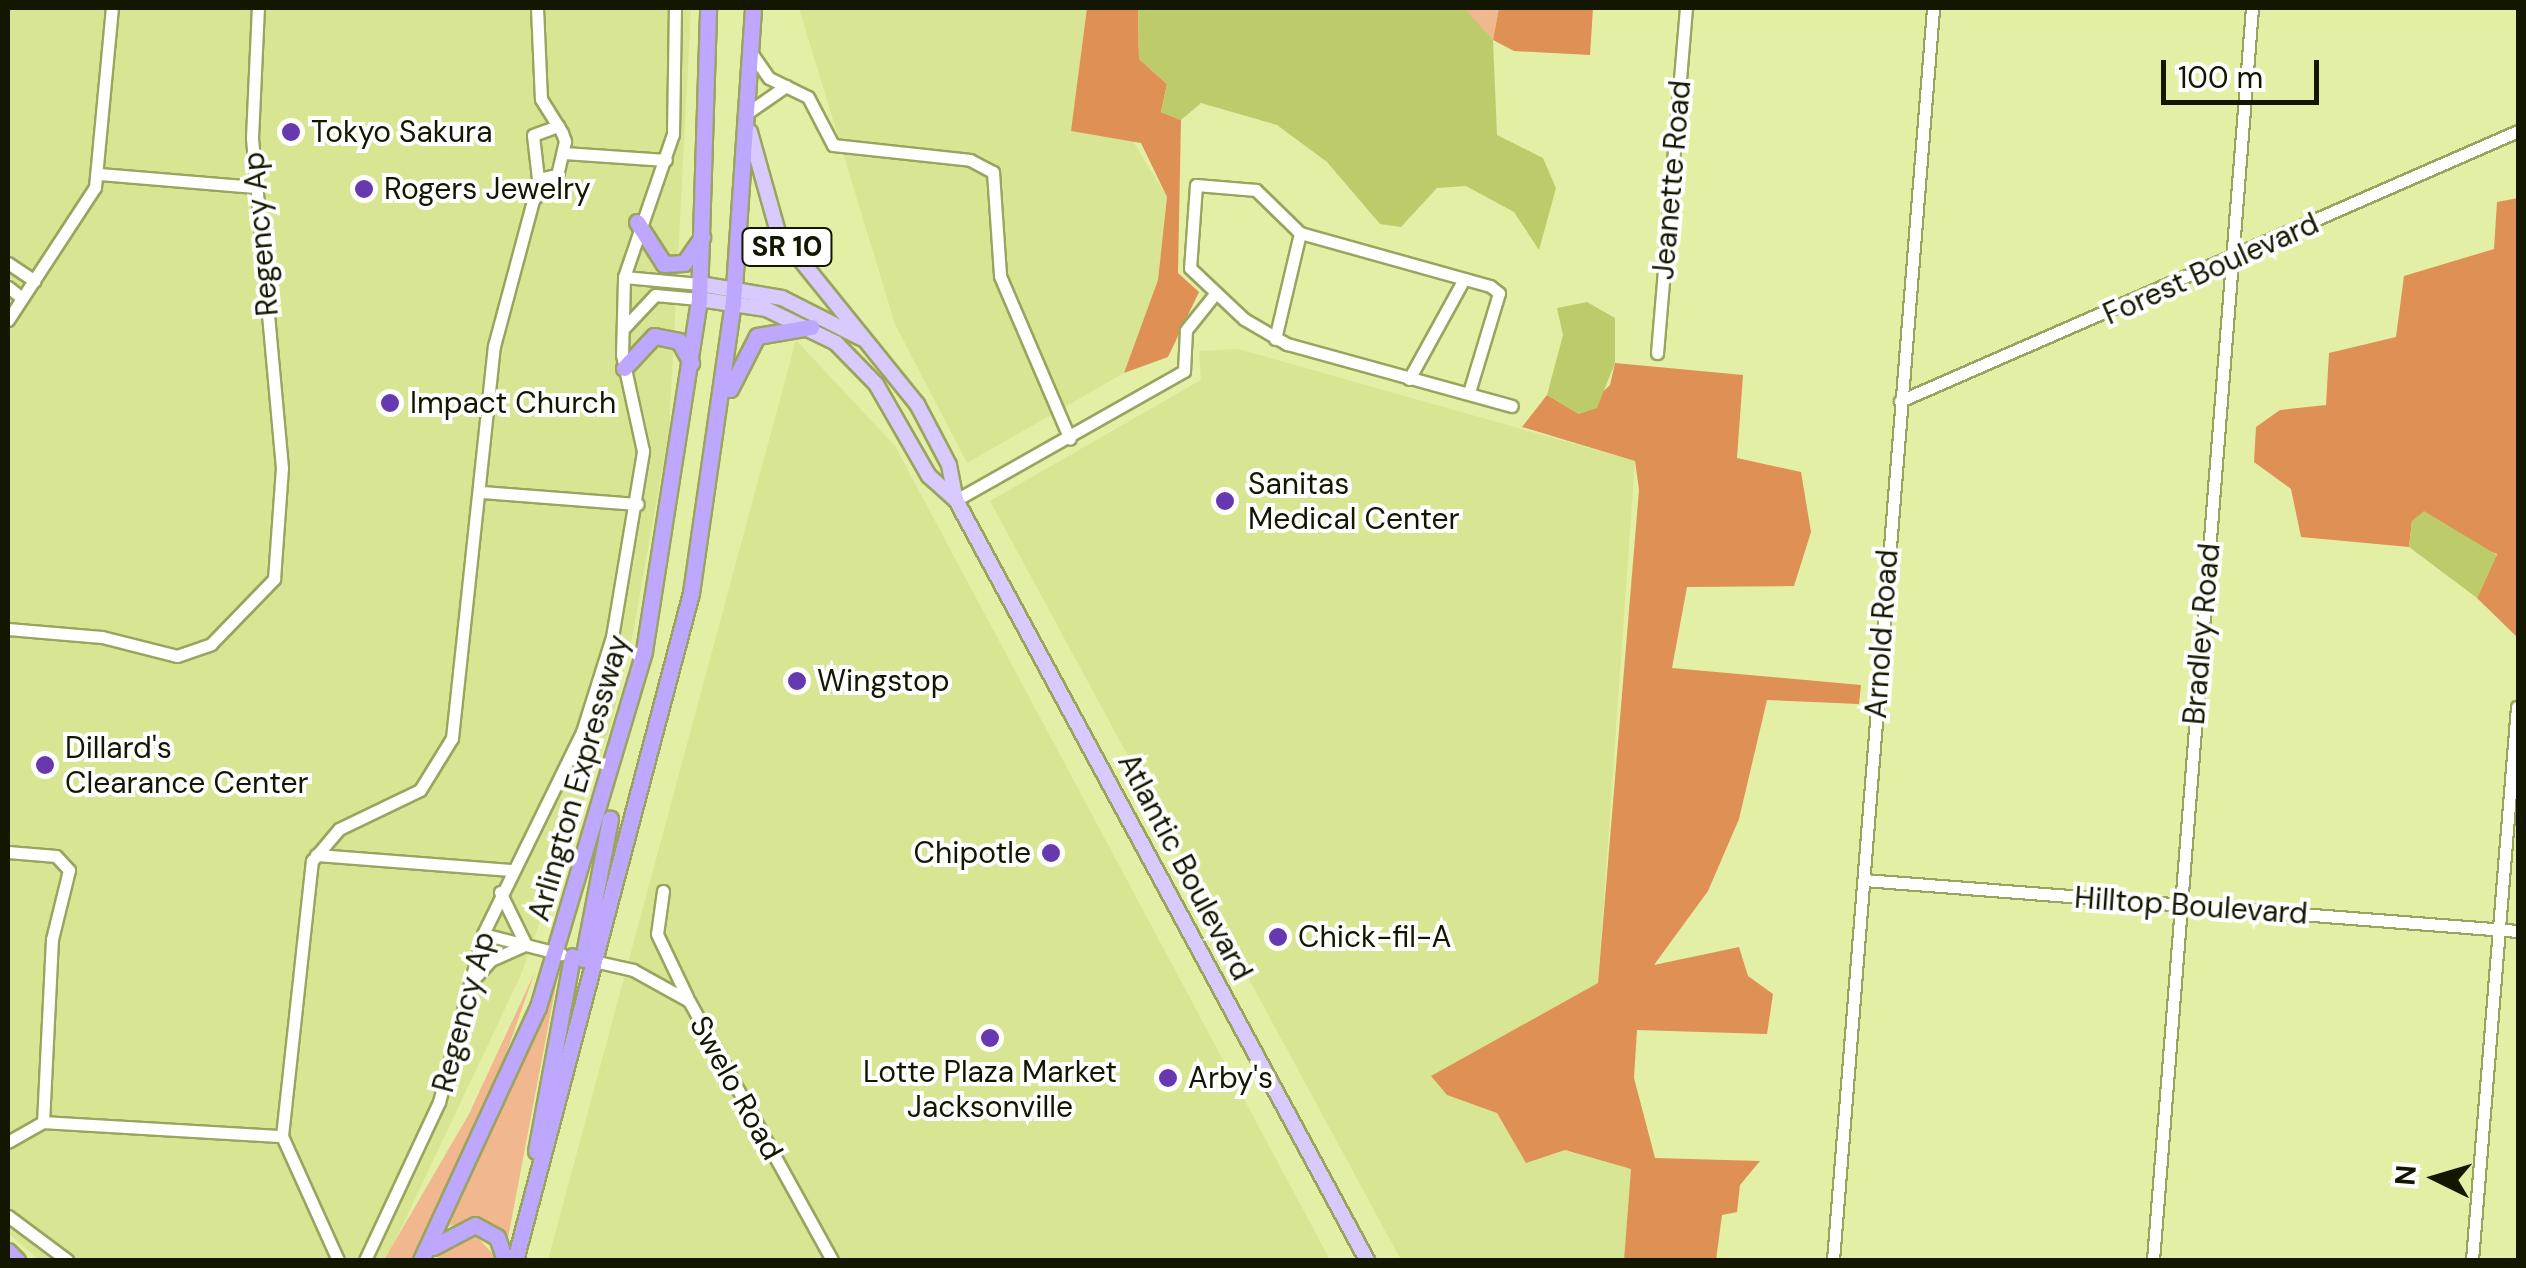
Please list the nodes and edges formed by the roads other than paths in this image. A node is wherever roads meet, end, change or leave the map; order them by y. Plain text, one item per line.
1 (112, 8) edge
2 (258, 8) edge
3 (536, 8) edge
4 (676, 8) edge
5 (708, 8) edge
6 (753, 8) edge
7 (1686, 8) edge
8 (1933, 8) edge
9 (2252, 8) edge
10 (752, 54) junction
11 (786, 86) junction
12 (540, 99) junction
13 (750, 111) junction
14 (558, 126) junction
15 (537, 129) junction
16 (2518, 131) edge
17 (564, 153) junction
18 (666, 160) junction
19 (532, 172) junction
20 (99, 174) junction
21 (552, 178) junction
22 (255, 187) junction
23 (532, 200) junction
24 (637, 222) junction
25 (1300, 232) junction
26 (704, 233) junction
27 (2231, 263) junction
28 (8, 264) edge
29 (624, 277) junction
30 (35, 280) junction
31 (1464, 280) junction
32 (8, 287) edge
33 (700, 291) junction
34 (624, 292) junction
35 (655, 294) junction
36 (734, 294) junction
37 (1214, 295) junction
38 (22, 298) junction
39 (8, 320) edge
40 (811, 327) junction
41 (622, 332) junction
42 (1274, 339) junction
43 (882, 353) junction
44 (1658, 354) dead end
45 (692, 366) junction
46 (624, 368) junction
47 (1409, 380) junction
48 (1470, 389) junction
49 (1900, 400) junction
50 (1512, 406) dead end
51 (719, 422) junction
52 (1070, 440) junction
53 (481, 492) junction
54 (956, 500) junction
55 (638, 504) junction
56 (8, 629) edge
57 (2517, 706) edge
58 (630, 707) junction
59 (8, 852) edge
60 (316, 855) junction
61 (511, 870) junction
62 (1864, 880) junction
63 (663, 891) dead end
64 (500, 892) junction
65 (2181, 904) junction
66 (2499, 929) junction
67 (2518, 930) edge
68 (483, 934) junction
69 (526, 945) junction
70 (577, 958) junction
71 (466, 990) junction
72 (689, 1000) junction
73 (43, 1122) junction
74 (282, 1136) junction
75 (8, 1142) edge
76 (8, 1216) edge
77 (521, 1238) junction
78 (8, 1251) edge
79 (17, 1260) edge
80 (68, 1260) edge
81 (338, 1260) edge
82 (364, 1260) edge
83 (422, 1260) edge
84 (505, 1260) edge
85 (515, 1260) edge
86 (832, 1260) edge
87 (1366, 1260) edge
88 (1833, 1260) edge
89 (2152, 1260) edge
90 (2472, 1260) edge

1 - 20 street
2 - 22 street, Regency Ap
3 - 12 street
4 - 18 street, Regency Ap
5 - 26 highway, SR 10
6 - 10 highway, Atlantic Boulevard / SR 10
7 - 44 street, Jeanette Road
8 - 49 street, Arnold Road
9 - 27 street, Bradley Road
10 - 11 street
10 - 13 highway, Atlantic Boulevard / SR 10
11 - 13 street
11 - 52 street
12 - 14 street
12 - 15 street
13 - 36 highway, Atlantic Boulevard
13 - 43 main road, Atlantic Boulevard / SR 10
14 - 15 street
14 - 17 street
15 - 19 street
16 - 27 street, Forest Boulevard
17 - 18 street
17 - 21 street
18 - 24 street, Regency Ap
19 - 21 street
19 - 23 street
20 - 22 street
20 - 30 street
21 - 23 street
22 - 56 street, Regency Ap
23 - 53 street
24 - 26 highway
24 - 29 street, Regency Ap
25 - 31 street
25 - 37 street
25 - 42 street
26 - 33 highway, SR 10
27 - 49 street, Forest Boulevard
27 - 65 street, Bradley Road
28 - 30 street
29 - 33 street
29 - 34 street, Regency Ap
30 - 38 street
31 - 47 street
31 - 48 street
32 - 38 street
33 - 35 street
33 - 36 main road, Atlantic Boulevard / SR 10
33 - 45 highway, Arlington Expressway
34 - 35 street
34 - 41 street, Regency Ap
35 - 41 street
36 - 40 main road, Atlantic Boulevard / SR 10
36 - 43 main road
36 - 51 highway, Arlington Expressway
37 - 42 street
37 - 52 street
38 - 39 street
40 - 51 highway
40 - 54 main road, Atlantic Boulevard / SR 10
41 - 46 street, Regency Ap
42 - 47 street
43 - 54 main road, Atlantic Boulevard / SR 10
45 - 46 highway
45 - 58 highway, Arlington Expressway
46 - 55 street, Regency Ap
47 - 48 street
48 - 50 street
49 - 62 street, Arnold Road
51 - 70 highway, Arlington Expressway
52 - 54 street
53 - 55 street
53 - 60 street
54 - 87 main road, Atlantic Boulevard / SR 10
55 - 61 street, Regency Ap
57 - 66 street
58 - 70 highway
58 - 70 highway, Arlington Expressway
59 - 73 street
60 - 61 street
60 - 74 street
61 - 64 street, Regency Ap
62 - 65 street, Hilltop Boulevard
62 - 88 street, Arnold Road
63 - 72 street
64 - 68 street, Regency Ap
64 - 69 street
65 - 66 street, Hilltop Boulevard
65 - 89 street, Bradley Road
66 - 67 street, Hilltop Boulevard
66 - 90 street
68 - 69 street, Swelo Road
68 - 71 street, Regency Ap
69 - 70 street, Swelo Road
69 - 71 street
70 - 72 street, Swelo Road
70 - 77 highway
70 - 77 highway, Arlington Expressway
70 - 83 highway, Arlington Expressway
71 - 82 street, Regency Ap
72 - 86 street, Swelo Road
73 - 74 street
73 - 75 street
74 - 81 street
76 - 80 street
77 - 85 highway, Arlington Expressway
78 - 79 highway
83 - 84 highway

